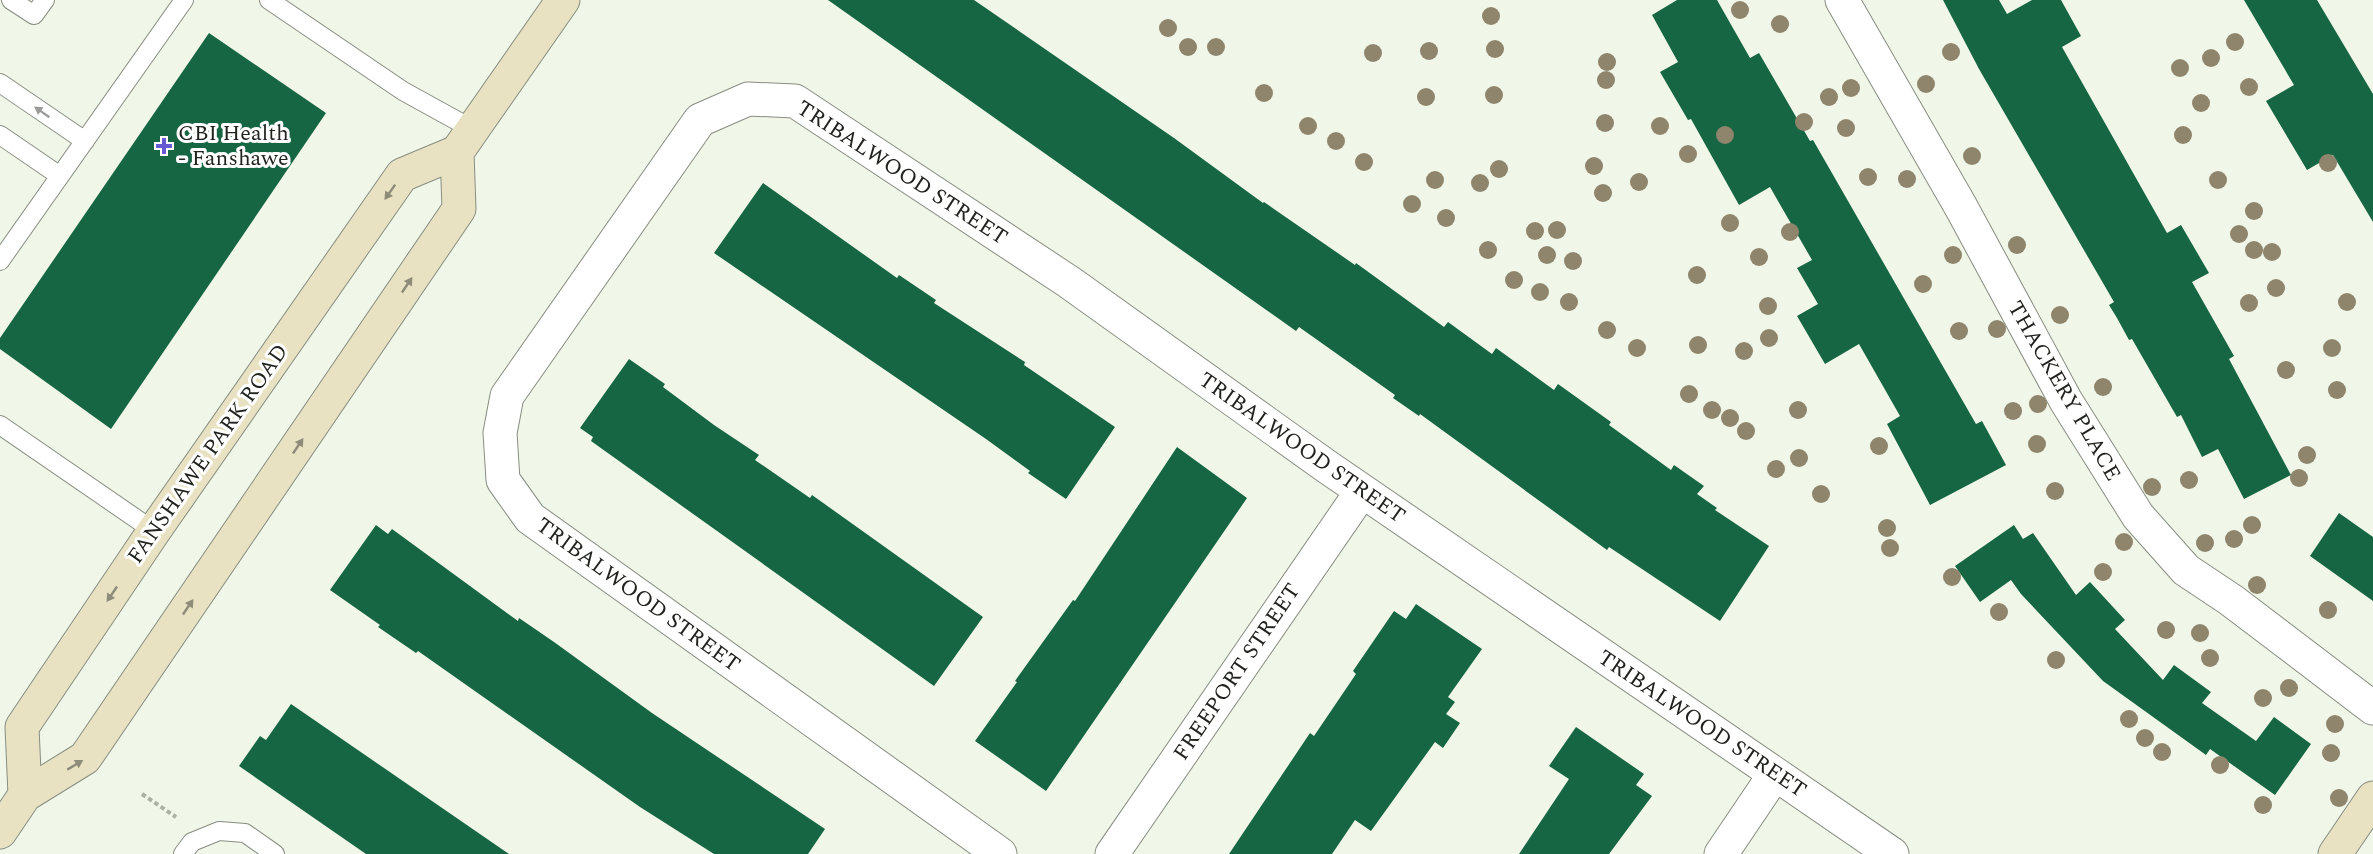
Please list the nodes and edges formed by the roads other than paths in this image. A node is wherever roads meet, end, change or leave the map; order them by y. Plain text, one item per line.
1 (11, 0) edge
2 (45, 0) edge
3 (184, 0) edge
4 (269, 0) edge
5 (563, 0) edge
6 (1842, 0) edge
7 (0, 83) edge
8 (0, 135) edge
9 (85, 141) junction
10 (464, 141) junction
11 (60, 176) junction
12 (0, 261) edge
13 (0, 426) edge
14 (1362, 491) junction
15 (154, 531) junction
16 (2373, 708) edge
17 (1775, 774) junction
18 (25, 795) junction
19 (2373, 798) edge
20 (0, 831) edge
21 (183, 854) edge
22 (275, 854) edge
23 (1000, 854) edge
24 (1113, 854) edge
25 (1721, 854) edge
26 (1892, 854) edge
27 (2335, 854) edge

1 - 2 lane
3 - 9 lane
4 - 10 lane
5 - 10 main road
6 - 16 street, THACKERY PLACE
9 -> 7 lane
8 - 11 lane
9 - 11 lane
10 -> 15 main road, FANSHAWE PARK ROAD
18 -> 10 main road
11 - 12 lane
13 - 15 lane
14 - 17 street, TRIBALWOOD STREET
14 - 23 street, TRIBALWOOD STREET
14 - 24 street, FREEPORT STREET
15 -> 18 main road, FANSHAWE PARK ROAD
17 - 25 street
17 - 26 street, TRIBALWOOD STREET
18 - 20 main road
19 - 27 main road
21 - 22 lane

